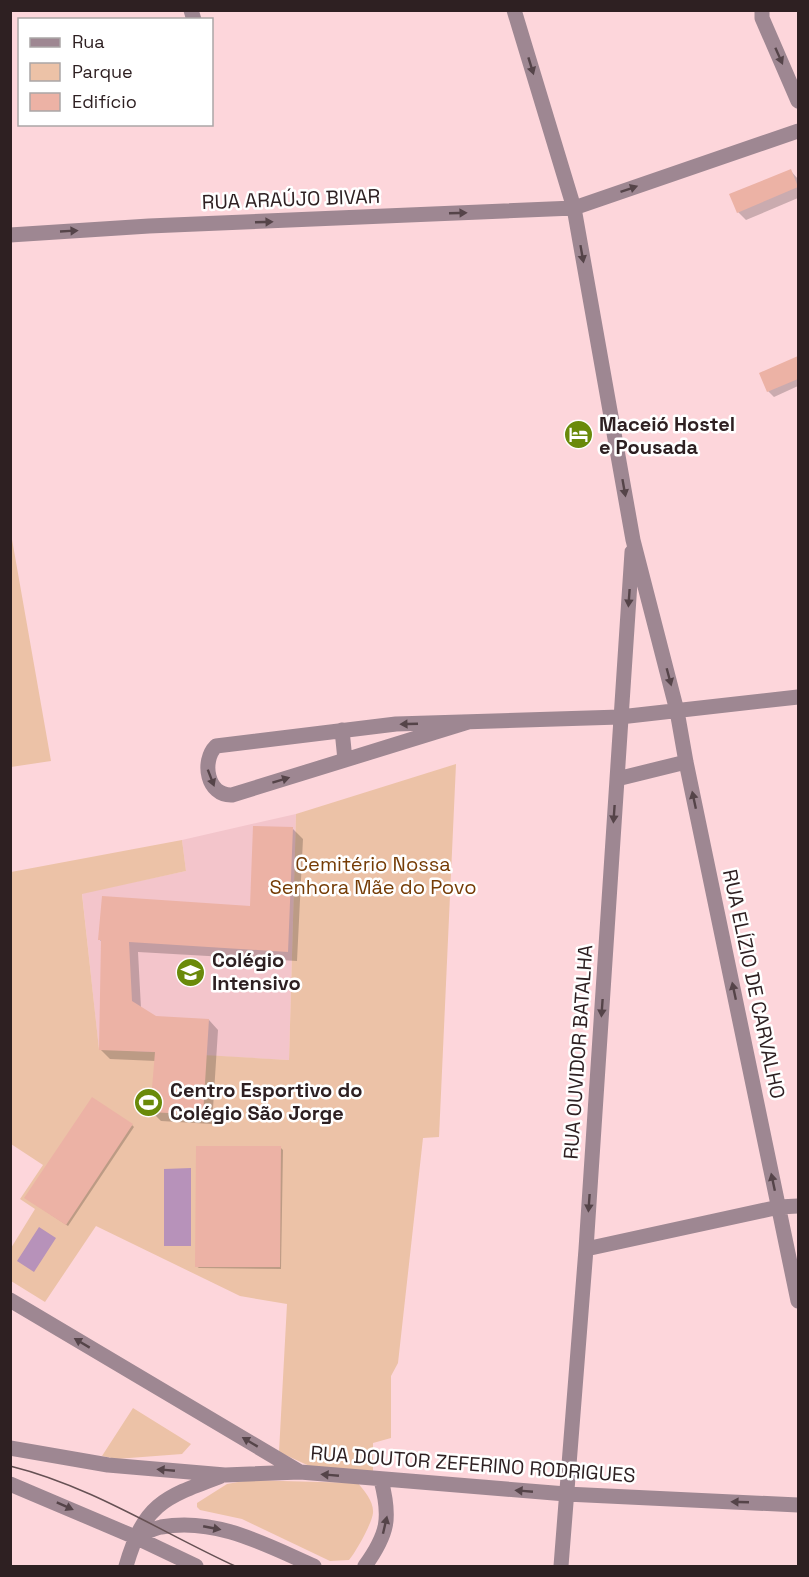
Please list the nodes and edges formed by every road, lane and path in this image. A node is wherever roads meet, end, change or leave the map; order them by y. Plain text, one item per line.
1 (513, 10) edge
2 (762, 10) edge
3 (798, 101) edge
4 (798, 131) edge
5 (574, 208) junction
6 (10, 234) edge
7 (633, 540) junction
8 (798, 697) edge
9 (677, 711) junction
10 (620, 717) junction
11 (468, 722) junction
12 (342, 730) junction
13 (345, 760) junction
14 (686, 762) junction
15 (617, 779) junction
16 (798, 1206) edge
17 (779, 1207) junction
18 (586, 1248) junction
19 (10, 1300) edge
20 (798, 1300) edge
21 (10, 1448) edge
22 (300, 1472) junction
23 (225, 1475) junction
24 (381, 1480) junction
25 (10, 1484) edge
26 (566, 1494) junction
27 (798, 1504) edge
28 (135, 1537) junction
29 (126, 1566) edge
30 (196, 1566) edge
31 (314, 1566) edge
32 (365, 1566) edge
33 (561, 1566) edge

1 -> 5 street
2 -> 3 street
5 -> 4 street, RUA ARAÚJO BIVAR
6 -> 5 street, RUA ARAÚJO BIVAR
5 -> 7 street
7 -> 9 street, RUA ELÍZIO DE CARVALHO
7 -> 10 street, RUA OUVIDOR BATALHA
8 - 9 street
9 - 10 street
9 - 14 street, RUA ELÍZIO DE CARVALHO
10 - 11 street
10 - 15 street, RUA OUVIDOR BATALHA
11 -> 12 street
11 - 13 street
12 - 13 street
12 -> 13 street
14 - 15 street
17 -> 14 street, RUA ELÍZIO DE CARVALHO
15 -> 18 street, RUA OUVIDOR BATALHA
16 - 17 street
17 - 18 street
17 - 20 street, RUA ELÍZIO DE CARVALHO
18 - 26 street, RUA OUVIDOR BATALHA
22 -> 19 street, RUA DOUTOR ZEFERINO RODRIGUES
23 -> 21 street
22 - 23 street
24 -> 22 street, RUA DOUTOR ZEFERINO RODRIGUES
23 - 28 street
26 -> 24 street, RUA DOUTOR ZEFERINO RODRIGUES
32 -> 24 street
25 -> 28 street
27 -> 26 street, RUA DOUTOR ZEFERINO RODRIGUES
26 - 33 street, RUA OUVIDOR BATALHA
28 - 29 street
28 - 30 street
28 -> 31 street

